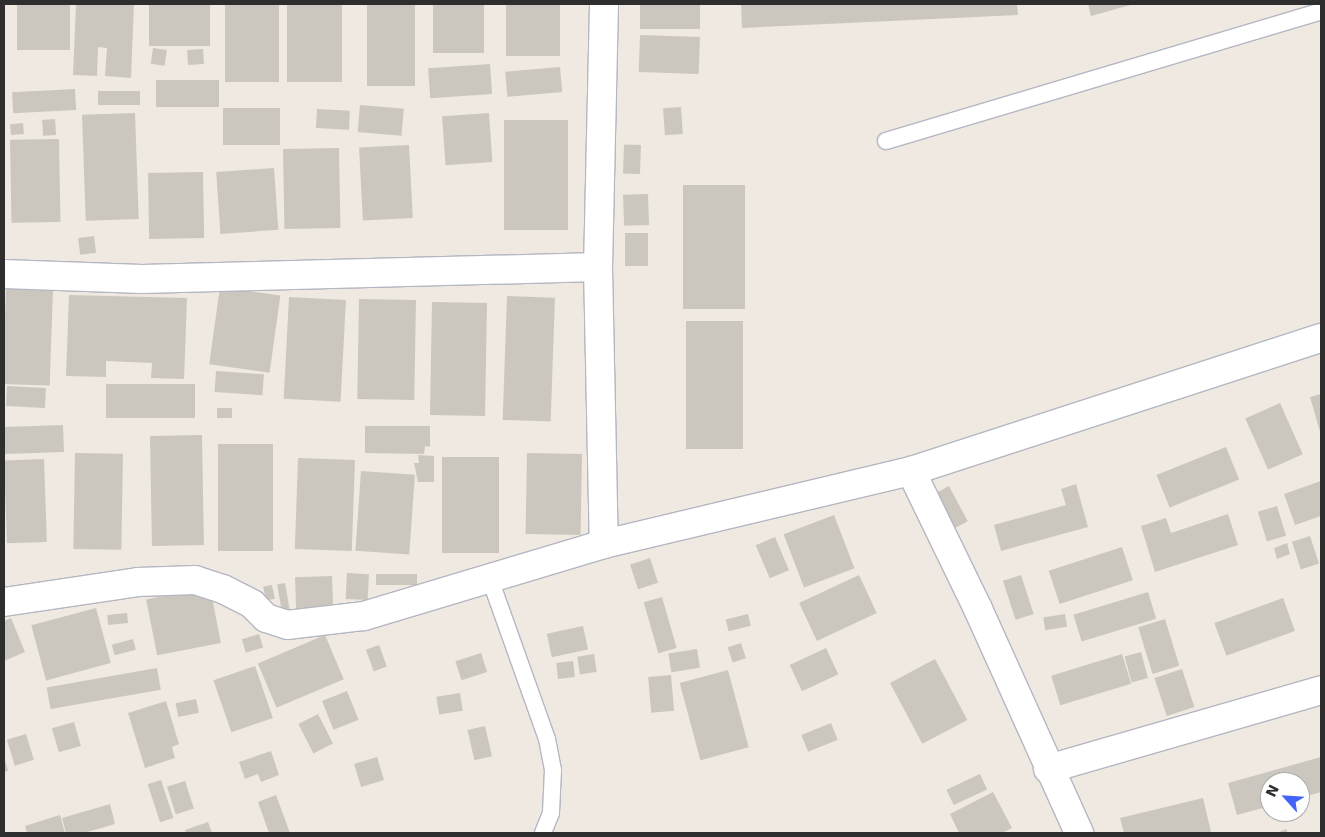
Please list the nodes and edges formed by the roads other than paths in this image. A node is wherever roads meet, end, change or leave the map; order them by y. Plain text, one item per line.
1 (604, 4) edge
2 (1321, 11) edge
3 (886, 141) dead end
4 (598, 267) junction
5 (4, 274) edge
6 (1321, 338) edge
7 (911, 471) junction
8 (604, 544) junction
9 (490, 579) junction
10 (4, 602) edge
11 (1321, 690) edge
12 (1048, 769) junction
13 (543, 833) edge
14 (1078, 833) edge

1 - 4 street
2 - 3 lane
4 - 5 street
4 - 8 street
6 - 7 street
7 - 8 street
7 - 12 street
8 - 9 street
9 - 10 street
9 - 13 lane
11 - 12 street
12 - 14 street

